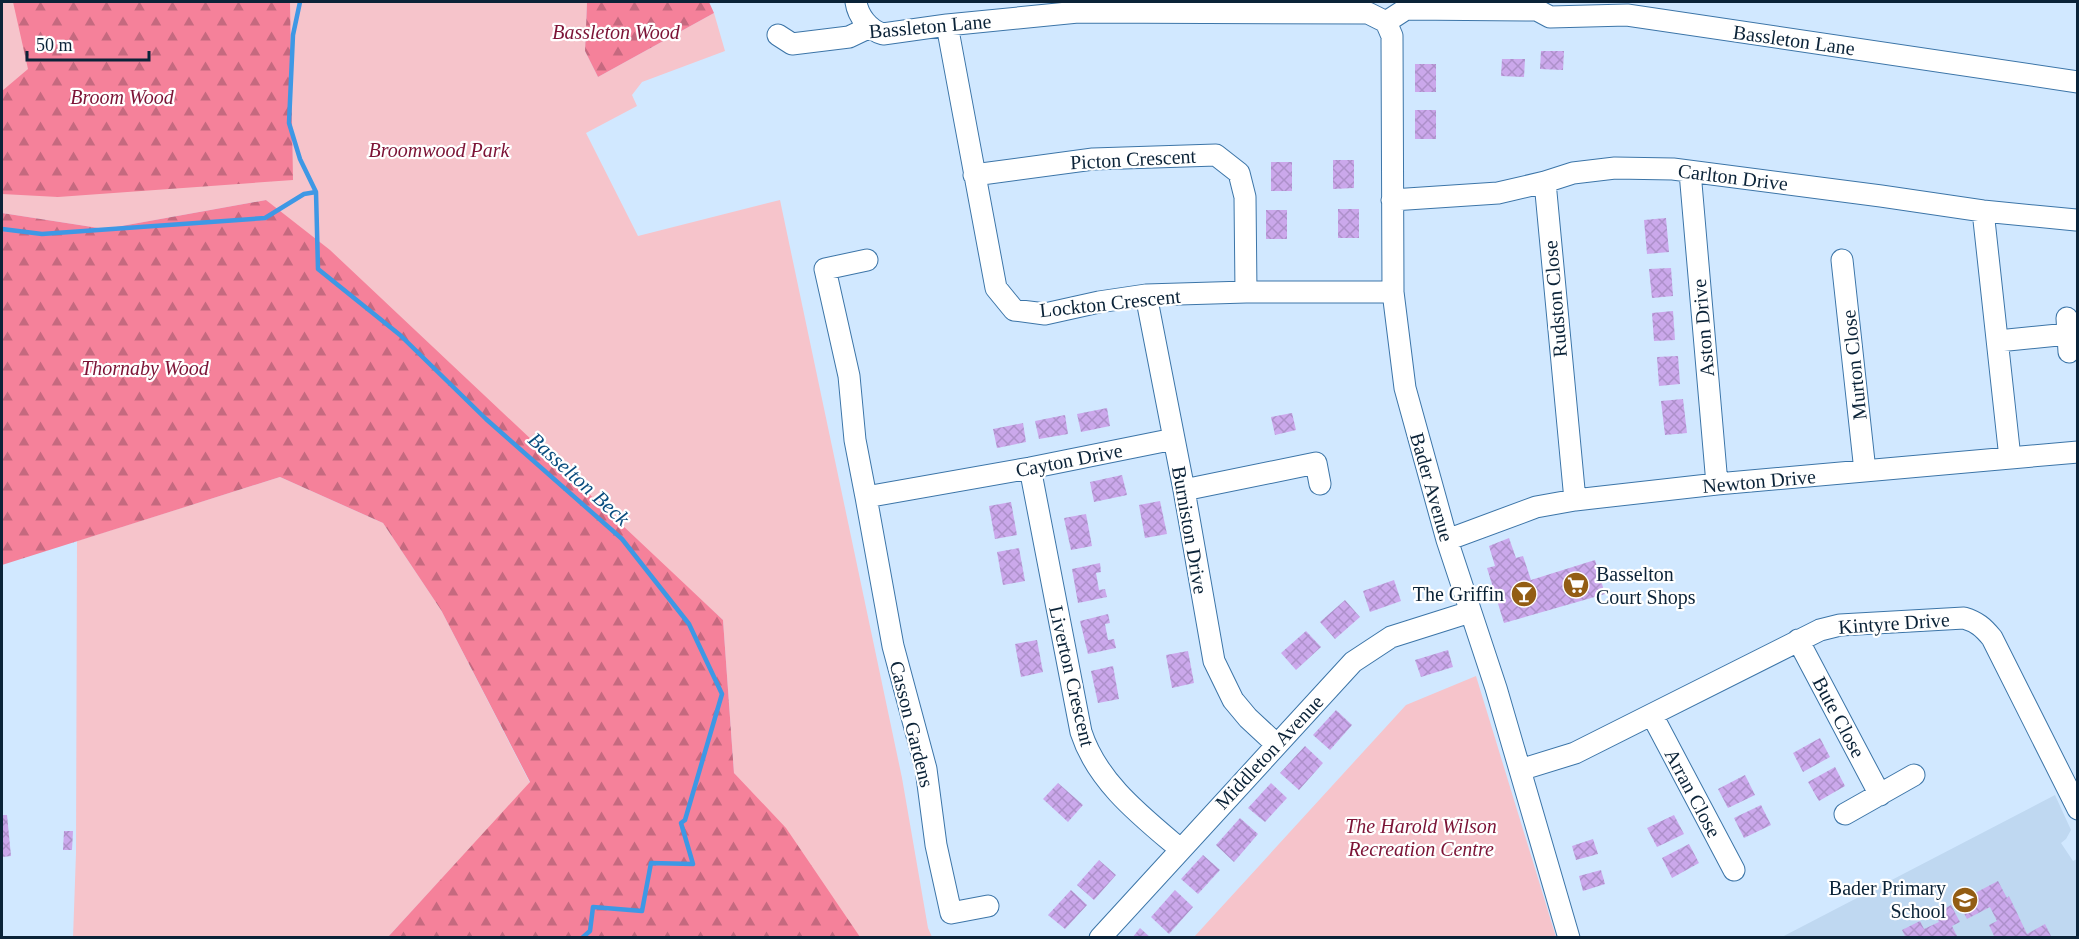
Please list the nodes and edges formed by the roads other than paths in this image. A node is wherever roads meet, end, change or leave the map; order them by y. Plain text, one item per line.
1 (856, 2) edge
2 (1297, 7) edge
3 (1626, 8) edge
4 (1386, 22) junction
5 (946, 25) junction
6 (870, 27) junction
7 (778, 35) dead end
8 (2078, 82) edge
9 (1690, 172) junction
10 (974, 174) junction
11 (1545, 182) junction
12 (1392, 200) junction
13 (1983, 211) junction
14 (2076, 220) dead end
15 (867, 260) dead end
16 (1842, 260) dead end
17 (1246, 292) junction
18 (1394, 292) junction
19 (1146, 295) junction
20 (2068, 335) dead end
21 (1998, 341) junction
22 (1174, 439) junction
23 (2078, 452) edge
24 (2010, 458) junction
25 (1030, 468) junction
26 (1865, 471) junction
27 (1320, 484) dead end
28 (1717, 484) junction
29 (1184, 490) junction
30 (866, 497) junction
31 (1575, 500) junction
32 (1447, 540) junction
33 (1470, 612) junction
34 (1797, 640) junction
35 (1652, 715) junction
36 (1276, 744) junction
37 (1520, 770) junction
38 (1914, 775) dead end
39 (1880, 795) junction
40 (2078, 809) edge
41 (1845, 814) dead end
42 (1180, 849) junction
43 (1734, 870) dead end
44 (988, 906) dead end
45 (1100, 938) edge
46 (1569, 938) edge

1 - 6 street
2 - 4 street, Bassleton Lane
2 - 5 street, Bassleton Lane
3 - 4 street, Bassleton Lane
3 - 8 street, Bassleton Lane
4 - 12 street, Bader Avenue
5 - 6 street, Bassleton Lane
5 - 10 street, Lockton Crescent
6 - 7 street, Bassleton Lane
9 - 11 street, Carlton Drive
9 - 13 street, Carlton Drive
9 - 28 street, Aston Drive
10 - 17 street, Picton Crescent
10 - 19 street, Lockton Crescent
11 - 12 street, Carlton Drive
11 - 31 street, Rudston Close
12 - 18 street, Bader Avenue
13 - 14 street, Carlton Drive
13 - 21 street
15 - 30 street, Casson Gardens
16 - 26 street, Murton Close
17 - 18 street, Lockton Crescent
17 - 19 street, Lockton Crescent
18 - 32 street, Bader Avenue
19 - 22 street, Burniston Drive
20 - 21 street
21 - 24 street
22 - 25 street, Cayton Drive
22 - 29 street, Burniston Drive
23 - 24 street, Newton Drive
24 - 26 street, Newton Drive
25 - 30 street, Cayton Drive
25 - 42 street, Liverton Crescent
26 - 28 street, Newton Drive
27 - 29 street
28 - 31 street, Newton Drive
29 - 36 street, Burniston Drive
30 - 44 street, Casson Gardens
31 - 32 street, Newton Drive
32 - 33 street, Bader Avenue
33 - 36 street, Middleton Avenue
33 - 37 street, Bader Avenue
34 - 35 street, Kintyre Drive
34 - 39 street, Bute Close
34 - 40 street, Kintyre Drive
35 - 37 street, Kintyre Drive
35 - 43 street, Arran Close
36 - 42 street, Middleton Avenue
37 - 46 street, Bader Avenue
38 - 39 street
39 - 41 street
42 - 45 street, Middleton Avenue

